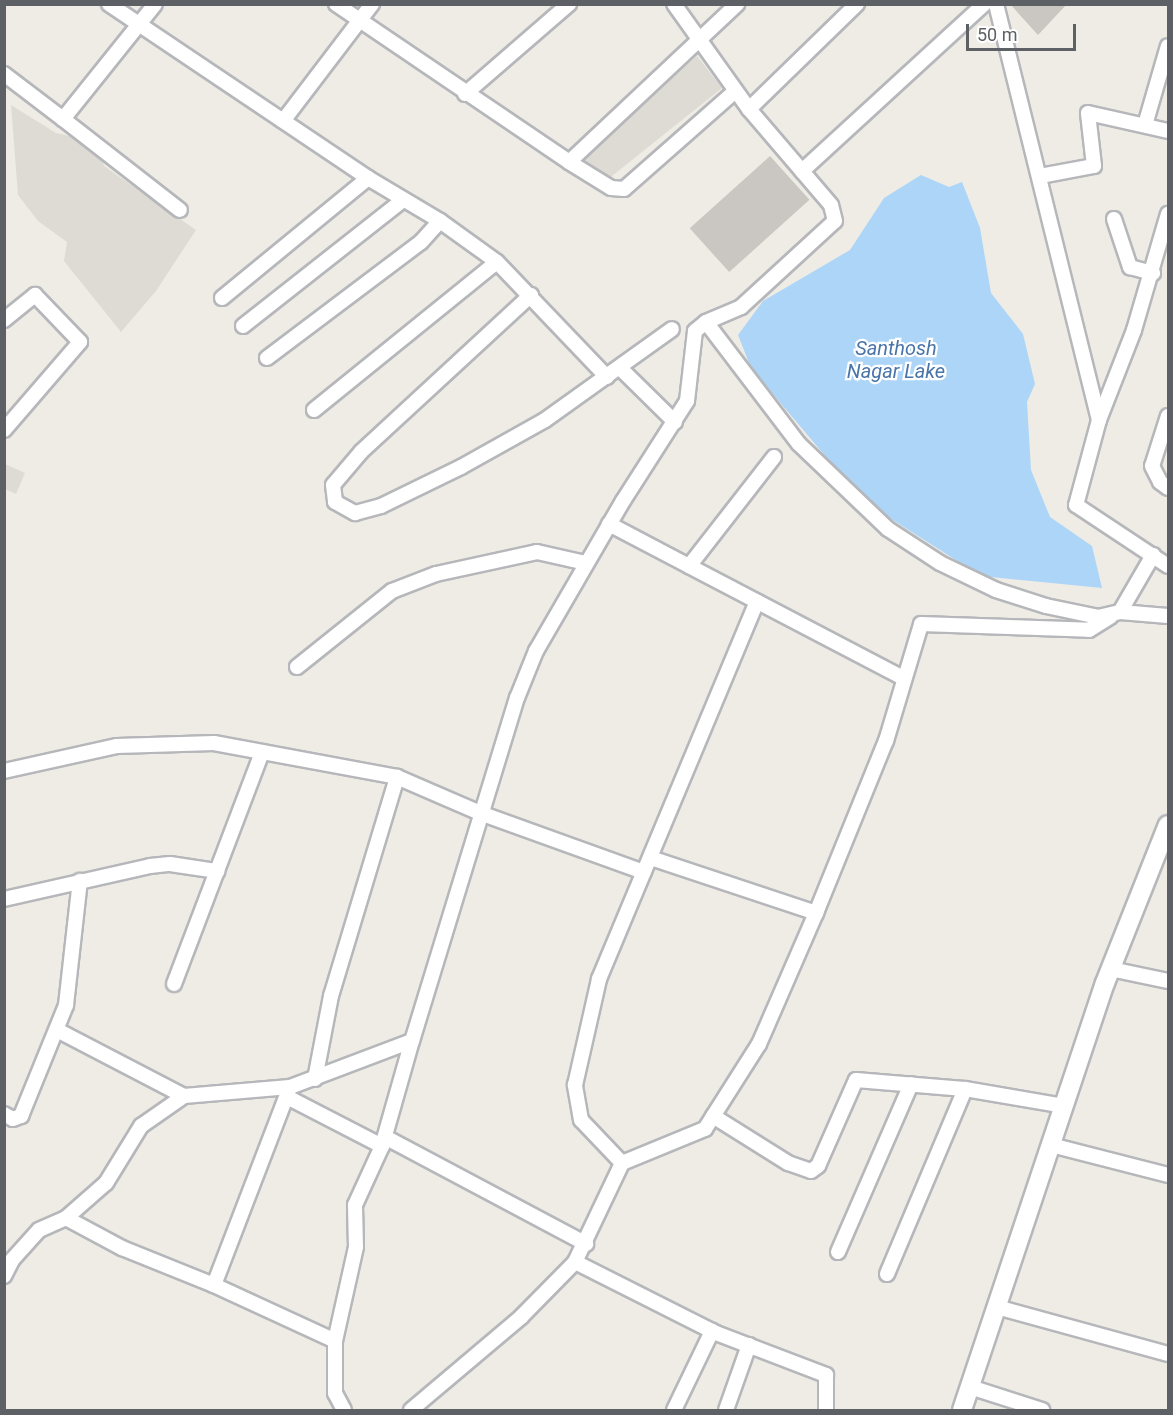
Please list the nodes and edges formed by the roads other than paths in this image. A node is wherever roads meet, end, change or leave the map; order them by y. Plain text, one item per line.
1 (109, 4) edge
2 (155, 4) edge
3 (336, 4) edge
4 (372, 4) edge
5 (569, 4) edge
6 (674, 4) edge
7 (736, 4) edge
8 (857, 4) edge
9 (984, 4) edge
10 (996, 4) edge
11 (361, 22) junction
12 (142, 26) junction
13 (700, 42) junction
14 (1168, 46) edge
15 (6, 77) edge
16 (735, 91) junction
17 (465, 94) junction
18 (749, 109) junction
19 (63, 119) junction
20 (283, 121) junction
21 (1145, 125) junction
22 (1168, 131) edge
23 (569, 162) junction
24 (802, 171) junction
25 (1040, 176) junction
26 (368, 177) junction
27 (403, 200) junction
28 (180, 210) dead end
29 (1168, 214) edge
30 (1114, 219) dead end
31 (440, 221) junction
32 (497, 262) junction
33 (1153, 273) junction
34 (531, 295) junction
35 (222, 298) dead end
36 (4, 320) edge
37 (706, 322) junction
38 (243, 326) dead end
39 (672, 329) dead end
40 (267, 358) dead end
41 (620, 368) junction
42 (607, 377) junction
43 (314, 410) dead end
44 (1168, 416) edge
45 (1099, 420) junction
46 (675, 422) junction
47 (4, 430) edge
48 (774, 457) dead end
49 (1168, 488) edge
50 (609, 524) junction
51 (1153, 555) junction
52 (586, 563) junction
53 (689, 566) junction
54 (1168, 566) edge
55 (757, 602) junction
56 (1116, 614) junction
57 (1168, 616) edge
58 (297, 667) dead end
59 (903, 678) junction
60 (262, 752) junction
61 (4, 771) edge
62 (397, 777) junction
63 (480, 813) junction
64 (1168, 825) edge
65 (651, 858) junction
66 (217, 871) junction
67 (644, 872) junction
68 (80, 881) junction
69 (4, 899) edge
70 (816, 913) junction
71 (1111, 969) junction
72 (1168, 981) edge
73 (174, 984) dead end
74 (57, 1030) junction
75 (412, 1041) junction
76 (315, 1079) junction
77 (910, 1084) junction
78 (965, 1089) junction
79 (289, 1092) junction
80 (184, 1096) junction
81 (1064, 1106) junction
82 (4, 1114) edge
83 (713, 1116) junction
84 (383, 1142) junction
85 (1051, 1145) junction
86 (622, 1163) junction
87 (1168, 1175) edge
88 (66, 1218) junction
89 (586, 1244) junction
90 (838, 1252) dead end
91 (576, 1262) junction
92 (886, 1274) dead end
93 (4, 1276) edge
94 (214, 1285) junction
95 (997, 1307) junction
96 (712, 1331) junction
97 (335, 1341) junction
98 (749, 1345) junction
99 (1168, 1354) edge
100 (970, 1387) junction
101 (344, 1410) edge
102 (411, 1410) edge
103 (674, 1410) edge
104 (726, 1410) edge
105 (826, 1410) edge
106 (962, 1410) edge
107 (1042, 1410) edge

1 - 12 street
2 - 12 street
3 - 11 street
4 - 11 street
5 - 17 street
6 - 13 street
7 - 13 street
8 - 18 street
9 - 24 street
10 - 25 street
11 - 17 street
11 - 20 street
12 - 19 street
12 - 20 street
13 - 16 street
13 - 23 street
14 - 21 street
15 - 19 street
16 - 18 street
16 - 23 street
17 - 23 street
18 - 24 street
19 - 28 street
20 - 26 street
21 - 22 street
21 - 25 street
24 - 37 street
25 - 45 street
26 - 27 street
26 - 35 street
27 - 31 street
27 - 38 street
29 - 33 street
30 - 33 street
31 - 32 street
31 - 40 street
32 - 34 street
32 - 43 street
33 - 45 street
34 - 42 street
34 - 42 street
36 - 47 street
37 - 46 street
37 - 56 street
39 - 41 street
41 - 42 street
41 - 46 street
44 - 49 street
45 - 51 street
46 - 50 street
48 - 53 street
50 - 52 street
50 - 53 street
51 - 54 street
51 - 56 street
52 - 58 street
52 - 63 street
53 - 55 street
55 - 59 street
55 - 65 street
56 - 57 street
56 - 59 street
59 - 70 street
60 - 61 street
60 - 62 street
60 - 66 street
62 - 63 street
62 - 76 street
63 - 67 street
63 - 75 street
64 - 71 street
65 - 67 street
65 - 70 street
66 - 68 street
66 - 73 street
67 - 86 street
68 - 69 street
68 - 74 street
70 - 83 street
71 - 72 street
71 - 81 street
74 - 80 street
74 - 82 street
75 - 76 street
75 - 84 street
76 - 79 street
77 - 78 street
77 - 83 street
77 - 90 street
78 - 81 street
78 - 92 street
79 - 80 street
79 - 84 street
79 - 94 street
80 - 88 street
81 - 85 street
83 - 86 street
84 - 89 street
84 - 97 street
85 - 87 street
85 - 95 street
86 - 89 street
88 - 93 street
88 - 94 street
89 - 91 street
91 - 96 street
91 - 102 street
94 - 97 street
95 - 99 street
95 - 100 street
96 - 98 street
96 - 103 street
97 - 101 street
98 - 104 street
98 - 105 street
100 - 106 street
100 - 107 street

